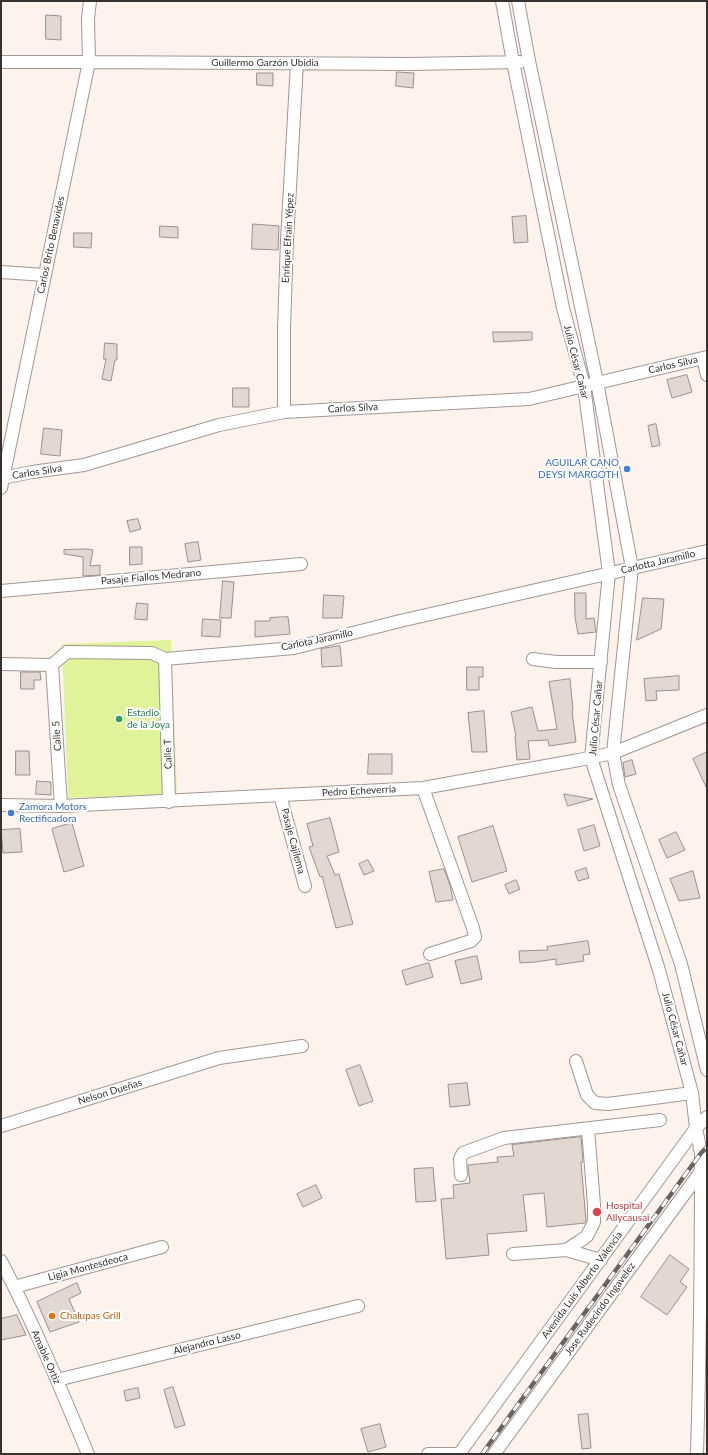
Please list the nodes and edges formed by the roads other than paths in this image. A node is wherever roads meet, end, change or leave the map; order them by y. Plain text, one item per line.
1 (90, 1) edge
2 (502, 1) edge
3 (518, 1) edge
4 (529, 61) junction
5 (1, 62) edge
6 (89, 62) junction
7 (513, 62) junction
8 (297, 63) junction
9 (1, 272) edge
10 (45, 275) junction
11 (705, 357) edge
12 (707, 375) edge
13 (597, 382) junction
14 (584, 386) junction
15 (284, 412) junction
16 (2, 483) edge
17 (707, 551) edge
18 (300, 564) dead end
19 (632, 568) junction
20 (609, 573) junction
21 (1, 591) edge
22 (165, 659) junction
23 (533, 659) dead end
24 (601, 662) junction
25 (1, 664) edge
26 (52, 665) junction
27 (707, 716) edge
28 (613, 753) junction
29 (591, 758) junction
30 (423, 788) junction
31 (280, 796) junction
32 (169, 802) junction
33 (1, 805) edge
34 (62, 806) junction
35 (305, 886) dead end
36 (430, 954) dead end
37 (302, 1046) dead end
38 (576, 1061) dead end
39 (707, 1070) edge
40 (692, 1093) junction
41 (707, 1117) edge
42 (660, 1120) dead end
43 (1, 1126) edge
44 (588, 1128) junction
45 (696, 1128) junction
46 (704, 1168) edge
47 (461, 1175) dead end
48 (162, 1247) dead end
49 (566, 1250) junction
50 (514, 1254) dead end
51 (601, 1260) junction
52 (1, 1261) edge
53 (14, 1286) junction
54 (358, 1306) dead end
55 (703, 1316) edge
56 (57, 1380) junction
57 (88, 1454) edge
58 (428, 1454) edge
59 (454, 1454) edge
60 (459, 1454) edge
61 (494, 1454) edge
62 (697, 1454) edge

1 - 6 street, Carlos Brito Benavides
2 - 7 street, Julio César Cañar
3 - 4 street, Julio César Cañar
4 - 7 street, Guillermo Garzón Ubidia
4 - 13 street, Julio César Cañar
5 - 6 street, Guillermo Garzón Ubidia
6 - 8 street, Guillermo Garzón Ubidia
6 - 10 street, Carlos Brito Benavides
7 - 8 street, Guillermo Garzón Ubidia
7 - 14 street, Julio César Cañar
8 - 15 street, Enrique Efraín Yépez
9 - 10 street
10 - 16 street, Carlos Brito Benavides
11 - 12 street
11 - 13 street, Carlos Silva
13 - 14 street, Carlos Silva
13 - 19 street, Julio César Cañar
14 - 15 street, Carlos Silva
14 - 20 street, Julio César Cañar
15 - 16 street, Carlos Silva
17 - 19 street, Carlotta Jaramillo
18 - 21 street, Pasaje Fiallos Medrano
19 - 20 street, Carlotta Jaramillo
19 - 28 street, Julio César Cañar
20 - 22 street, Carlota Jaramillo
20 - 24 street, Julio César Cañar
22 - 26 street, Carlota Jaramillo
22 - 32 street, Calle T
23 - 24 street
24 - 29 street, Julio César Cañar
25 - 26 street
26 - 34 street, Calle 5
27 - 28 street, Pedro Echeverría
28 - 29 street, Pedro Echeverría
28 - 39 street, Julio César Cañar
29 - 30 street, Pedro Echeverría
29 - 40 street, Julio César Cañar
30 - 31 street, Pedro Echeverría
30 - 36 street
31 - 32 street, Pedro Echeverría
31 - 35 street, Pasaje Cajilema
32 - 34 street, Pedro Echeverría
33 - 34 street, Pedro Echeverría
37 - 43 street, Nelson Dueñas
38 - 40 street
40 - 45 street, Julio César Cañar
41 - 45 street, Avenida Luis Alberto Valencia
42 - 44 street
44 - 47 street
44 - 49 street
45 - 46 street, Julio César Cañar
45 - 51 street, Avenida Luis Alberto Valencia
46 - 55 street, Julio César Cañar
46 - 61 street, Jose Rudecindo Ingavelez
48 - 53 street, Ligia Montesdeoca
49 - 50 street
49 - 51 street
51 - 60 street, Avenida Luis Alberto Valencia
52 - 53 street, Amable Ortiz
53 - 56 street, Amable Ortiz
54 - 56 street, Alejandro Lasso
55 - 62 street, Julio César Cañar
56 - 57 street, Amable Ortiz
58 - 59 street

